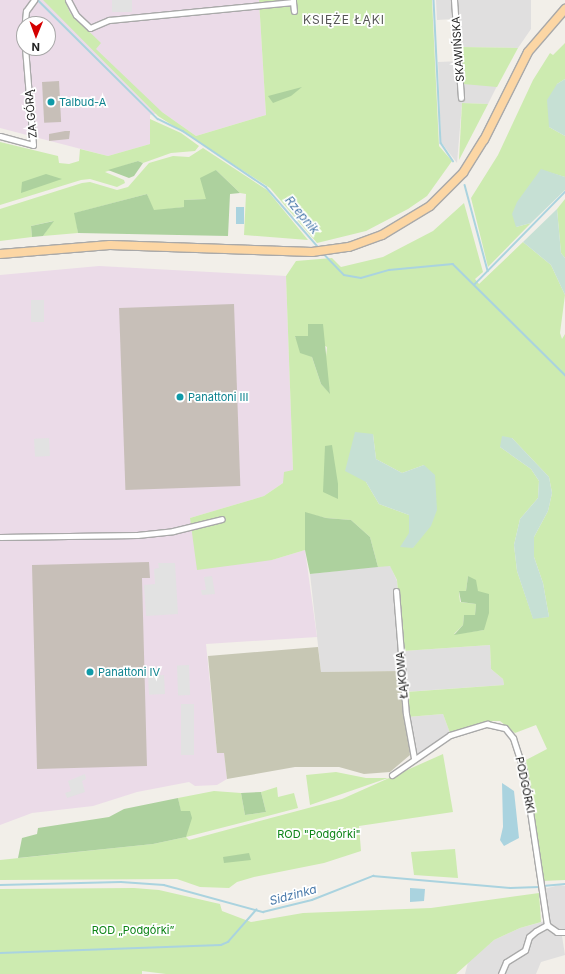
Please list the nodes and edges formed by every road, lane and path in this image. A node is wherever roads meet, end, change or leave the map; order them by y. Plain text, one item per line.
1 (68, 0) edge
2 (454, 0) edge
3 (33, 1) edge
4 (293, 1) edge
5 (565, 9) edge
6 (294, 11) dead end
7 (24, 16) edge
8 (27, 56) edge
9 (461, 98) dead end
10 (0, 136) edge
11 (0, 254) edge
12 (222, 519) dead end
13 (0, 537) edge
14 (396, 591) dead end
15 (414, 758) junction
16 (392, 775) dead end
17 (547, 925) junction
18 (565, 932) edge
19 (501, 974) edge

1 - 4 street
2 - 9 street, SKAWIŃSKA
3 - 7 street
4 - 6 street
5 - 11 main road
8 - 10 street, ZA GÓRĄ
12 - 13 street
14 - 15 street, ŁĄKOWA
15 - 16 street, PODGÓRKI
15 - 17 street, PODGÓRKI
17 - 18 street
17 - 19 street

